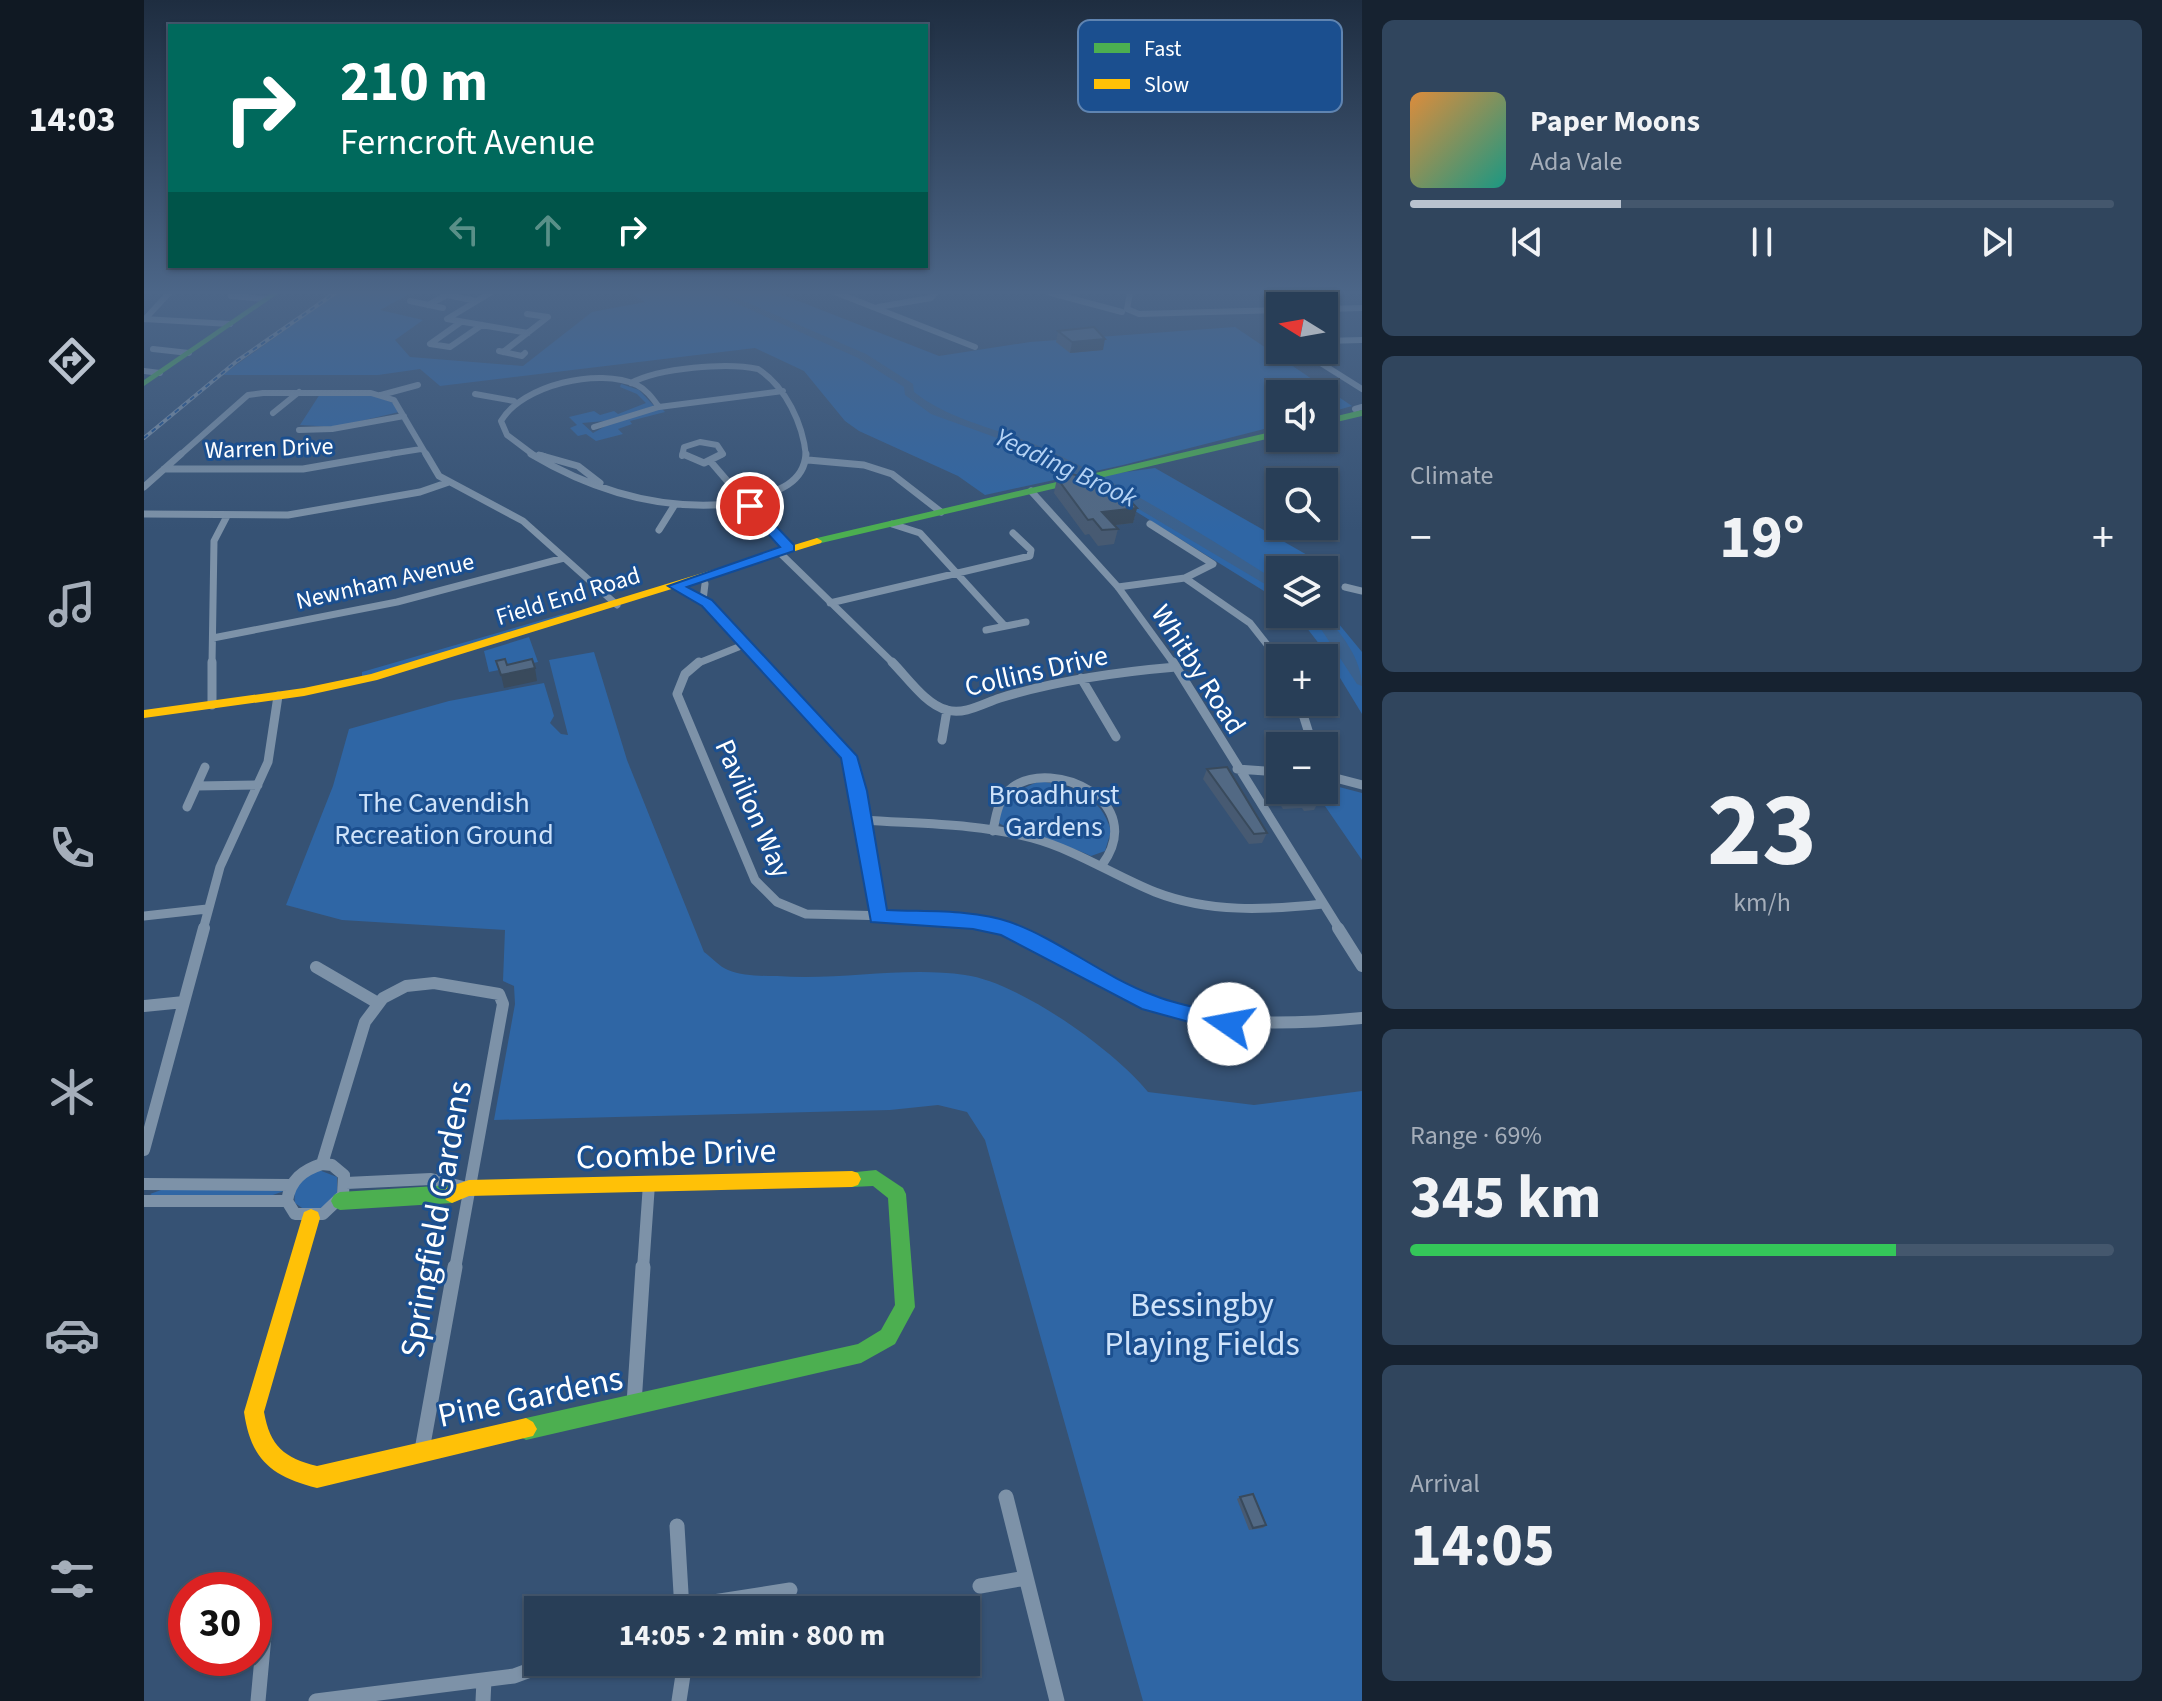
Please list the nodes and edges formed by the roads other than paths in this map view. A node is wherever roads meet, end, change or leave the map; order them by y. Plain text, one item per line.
1 (155, 372) edge
2 (680, 372) edge
3 (764, 372) edge
4 (1336, 372) edge
5 (160, 373) joint
6 (631, 383) junction
7 (144, 384) edge
8 (418, 385) dead end
9 (1362, 389) edge
10 (783, 391) junction
11 (299, 392) junction
12 (475, 394) dead end
13 (381, 395) junction
14 (514, 401) junction
15 (659, 407) junction
16 (1360, 410) edge
17 (273, 413) dead end
18 (404, 416) junction
19 (1338, 417) edge
20 (594, 427) dead end
21 (299, 430) dead end
22 (1266, 436) edge
23 (421, 449) junction
24 (808, 460) junction
25 (711, 462) junction
26 (164, 469) junction
27 (449, 482) junction
28 (144, 487) edge
29 (1031, 491) junction
30 (740, 500) junction
31 (750, 501) junction
32 (674, 506) junction
33 (941, 512) junction
34 (144, 514) edge
35 (227, 516) junction
36 (924, 516) junction
37 (892, 524) junction
38 (1150, 524) dead end
39 (659, 530) dead end
40 (920, 533) junction
41 (1013, 533) dead end
42 (784, 550) junction
43 (564, 558) junction
44 (955, 574) junction
45 (1185, 578) junction
46 (705, 584) dead end
47 (675, 586) junction
48 (1118, 587) junction
49 (1345, 587) dead end
50 (1362, 591) edge
51 (703, 600) junction
52 (830, 603) junction
53 (617, 605) junction
54 (1026, 622) dead end
55 (1005, 626) junction
56 (986, 630) dead end
57 (213, 638) junction
58 (746, 644) junction
59 (1270, 644) edge
60 (1176, 667) junction
61 (1081, 678) junction
62 (278, 696) junction
63 (212, 705) junction
64 (947, 710) junction
65 (144, 714) edge
66 (1116, 737) dead end
67 (942, 740) dead end
68 (205, 767) dead end
69 (1237, 769) junction
70 (1266, 771) edge
71 (1338, 779) edge
72 (258, 785) junction
73 (1362, 785) edge
74 (197, 786) junction
75 (187, 807) dead end
76 (863, 820) junction
77 (993, 831) junction
78 (1102, 865) junction
79 (1323, 904) junction
80 (207, 909) junction
81 (144, 916) edge
82 (878, 917) junction
83 (1362, 966) edge
84 (316, 967) dead end
85 (184, 1002) junction
86 (376, 1002) junction
87 (144, 1006) edge
88 (1362, 1018) edge
89 (144, 1150) edge
90 (322, 1164) junction
91 (885, 1181) joint
92 (346, 1183) junction
93 (144, 1184) edge
94 (649, 1184) junction
95 (291, 1185) junction
96 (469, 1188) junction
97 (144, 1201) edge
98 (287, 1201) junction
99 (340, 1201) junction
100 (311, 1218) junction
101 (634, 1404) junction
102 (422, 1450) junction
103 (1006, 1497) dead end
104 (677, 1526) dead end
105 (1026, 1578) junction
106 (980, 1586) dead end
107 (790, 1590) dead end
108 (681, 1596) edge
109 (754, 1596) edge
110 (524, 1672) edge
111 (260, 1676) edge
112 (683, 1676) edge
113 (484, 1680) junction
114 (258, 1701) edge
115 (316, 1701) edge
116 (483, 1701) edge
117 (679, 1701) edge
118 (1057, 1701) edge

1 - 5 street
2 - 6 street
3 - 10 street
4 - 9 street
5 - 7 street
6 - 14 street
6 - 15 street
8 - 13 street
10 - 15 street
10 - 24 street
11 - 13 street
11 - 17 street
11 - 26 street
12 - 14 street
13 - 18 street
14 - 32 street
15 - 20 street
16 - 19 street
18 - 21 street
18 - 23 street
22 - 29 street, Field End Road
23 - 26 street, Warren Drive
23 - 27 street
24 - 31 street
24 - 33 street
25 - 25 street
25 - 30 street
26 - 28 street
27 - 35 street
27 - 43 street
29 - 33 street, Field End Road
29 - 48 street, Whitby Road
30 - 31 street
30 - 32 street
31 - 42 street, Collins Drive
32 - 39 street
33 - 36 street, Field End Road
34 - 35 street
35 - 57 street
36 - 37 street, Field End Road
36 - 40 street
37 - 40 street
37 - 42 street, Field End Road
38 - 45 street
40 - 44 street
41 - 44 street
42 - 47 street, Field End Road
42 - 52 street, Collins Drive
43 - 53 street
43 - 57 street, Newnham Avenue
44 - 52 street
44 - 55 street
45 - 48 street
45 - 59 street
46 - 51 street
47 - 51 street
47 - 53 street, Field End Road
48 - 60 street, Whitby Road
49 - 50 street
51 - 58 street
52 - 64 street, Collins Drive
53 - 62 street, Field End Road
54 - 55 street
55 - 56 street
57 - 63 street
58 - 76 street
58 - 82 street, Pavilion Way
60 - 61 street, Collins Drive
60 - 69 street, Whitby Road
61 - 64 street, Collins Drive
61 - 66 street
62 - 63 street, Field End Road
62 - 72 street
63 - 65 street, Field End Road
64 - 67 street
68 - 74 street
69 - 70 street
69 - 79 street, Whitby Road
71 - 73 street
72 - 74 street
72 - 80 street
74 - 75 street
76 - 77 street
76 - 82 street
77 - 78 street
77 - 78 street
78 - 79 street
79 - 83 street, Whitby Road
80 - 81 street
80 - 85 street
82 - 88 street, Pavilion Way
84 - 86 street
85 - 87 street
85 - 89 street
86 - 90 street
86 - 96 street, Springfield Gardens
90 - 92 street
90 - 95 street
91 - 94 street, Coombe Drive
91 - 101 street, Pine Gardens
92 - 96 street, Coombe Drive
92 - 99 street
93 - 95 street
94 - 96 street, Coombe Drive
94 - 101 street
95 - 98 street
96 - 99 street, Coombe Drive
96 - 102 street, Springfield Gardens
97 - 98 street
98 - 100 street
99 - 100 street, Coombe Drive
100 - 102 street, Pine Gardens
101 - 102 street, Pine Gardens
103 - 105 street
104 - 108 street
105 - 106 street
105 - 118 street
107 - 109 street
110 - 113 street
111 - 114 street
112 - 117 street
113 - 115 street
113 - 116 street

